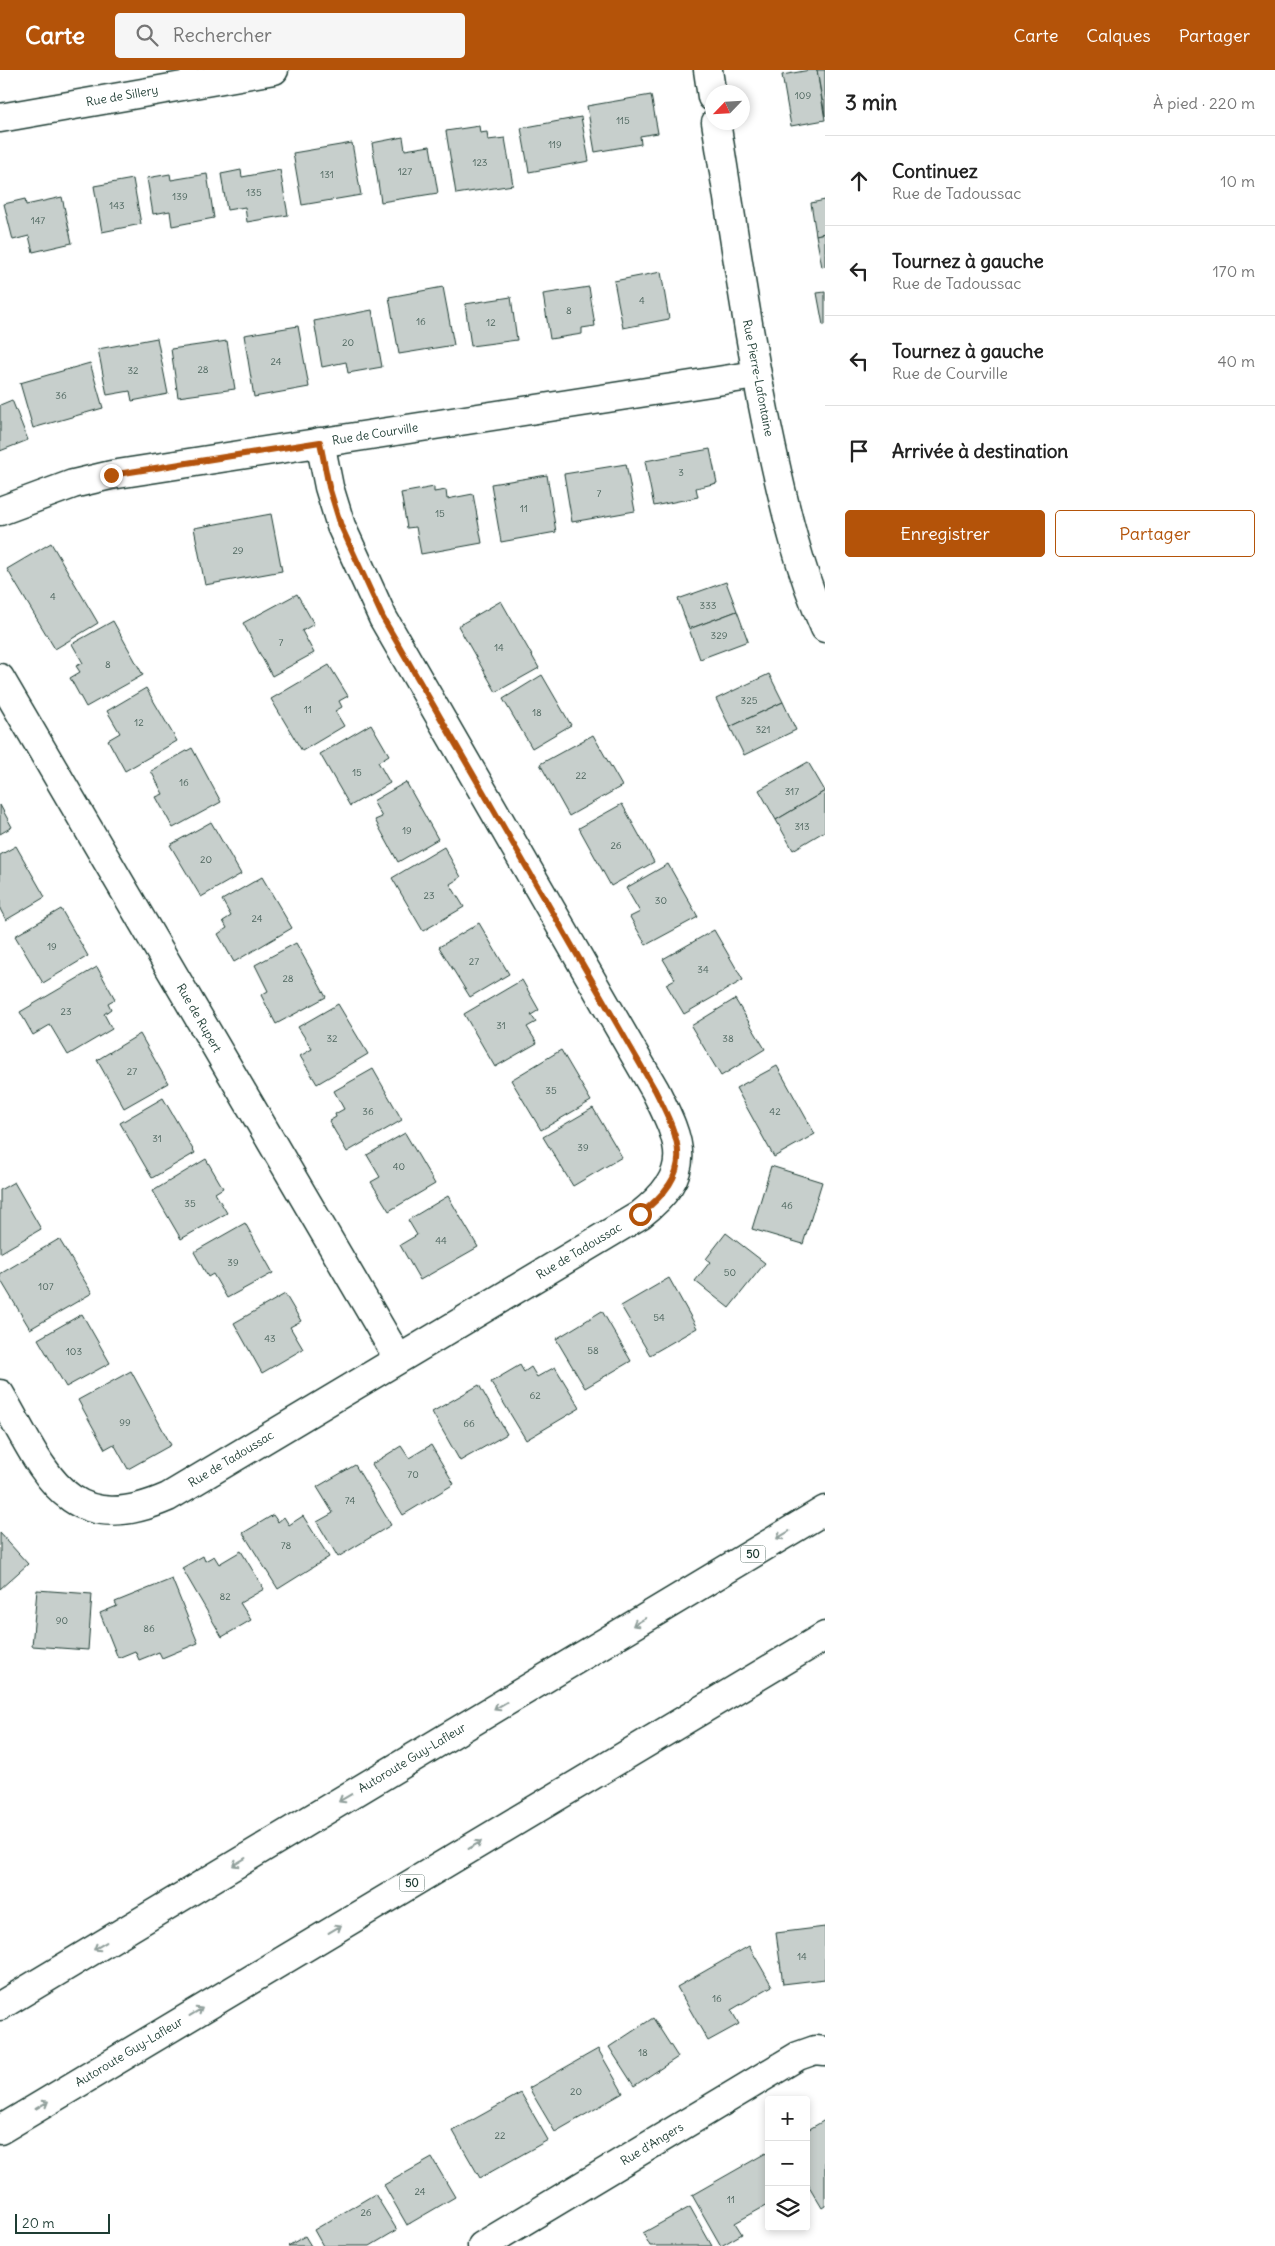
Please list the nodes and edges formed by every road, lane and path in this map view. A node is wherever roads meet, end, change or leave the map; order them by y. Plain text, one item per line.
1 (274, 70) edge
2 (708, 70) edge
3 (710, 85) edge
4 (0, 118) edge
5 (717, 130) edge
6 (756, 375) junction
7 (320, 442) junction
8 (0, 512) edge
9 (825, 628) edge
10 (0, 678) edge
11 (398, 1358) junction
12 (0, 1394) edge
13 (825, 1510) edge
14 (825, 1636) edge
15 (0, 2006) edge
16 (825, 2051) edge
17 (0, 2130) edge
18 (482, 2246) edge

1 - 4 main road, Rue de Sillery
2 - 3 main road
5 - 6 main road, Rue Pierre-Lafontaine
6 - 7 main road, Rue de Courville
6 - 9 main road, Rue Pierre-Lafontaine
7 - 8 main road, Rue de Courville
7 - 11 main road, Rue de Tadoussac
10 - 11 main road, Rue de Rupert
11 - 12 main road, Rue de Tadoussac
13 -> 15 main road, Autoroute Guy-Lafleur / 50
17 -> 14 main road, Autoroute Guy-Lafleur / 50
16 - 18 main road, Rue d'Angers

